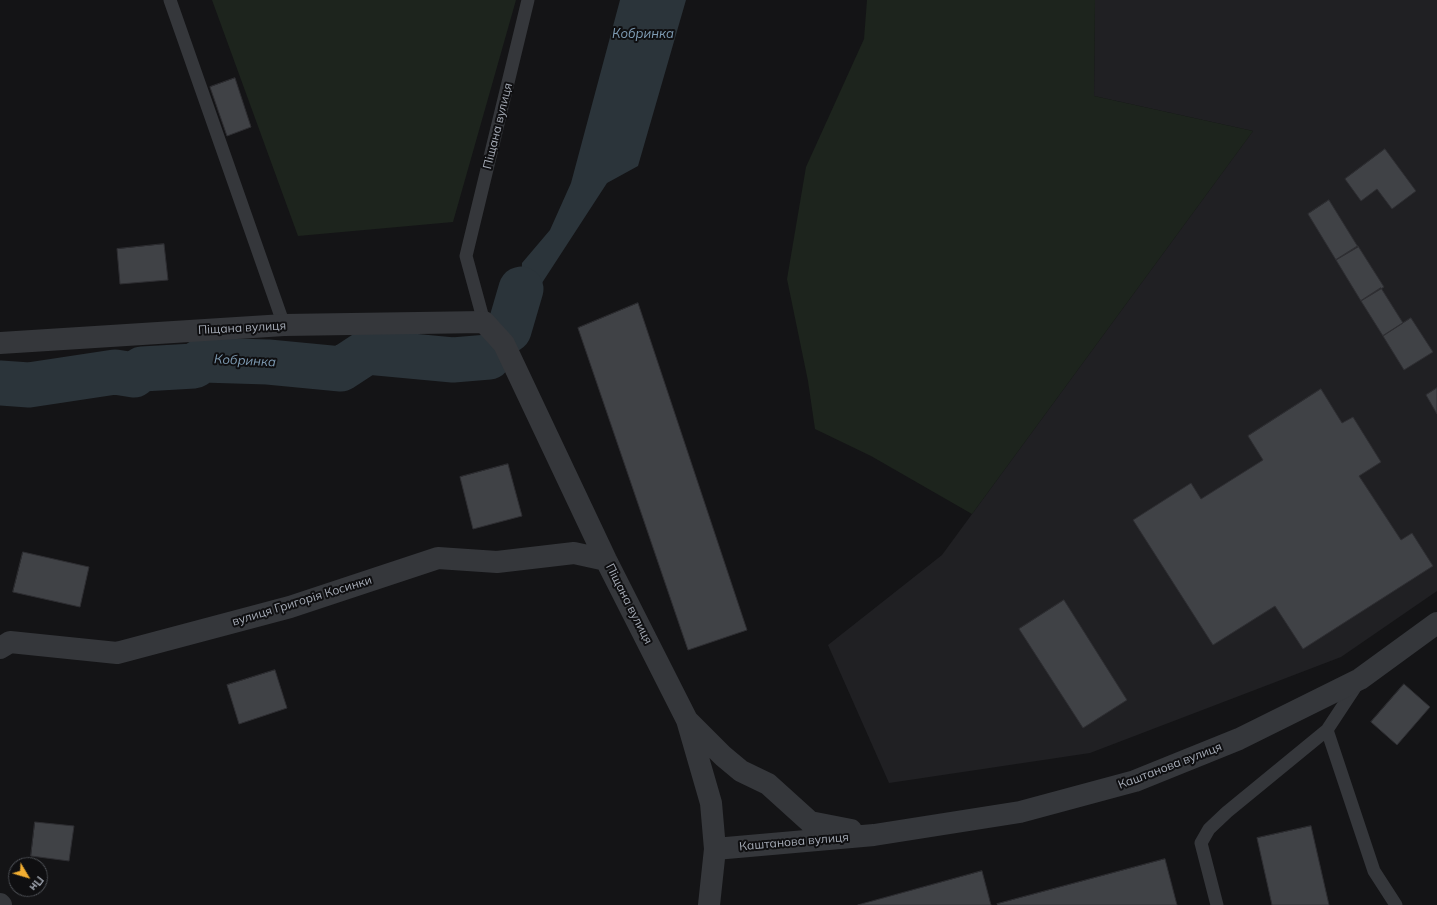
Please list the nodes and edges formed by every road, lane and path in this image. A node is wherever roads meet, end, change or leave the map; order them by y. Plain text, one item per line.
1 (170, 0) edge
2 (528, 0) edge
3 (484, 322) junction
4 (284, 325) junction
5 (0, 343) edge
6 (606, 560) junction
7 (1437, 623) edge
8 (0, 648) edge
9 (1360, 679) junction
10 (686, 720) junction
11 (1327, 730) junction
12 (874, 835) junction
13 (715, 849) junction
14 (709, 905) edge
15 (1218, 905) edge
16 (1396, 905) edge

1 - 4 lane
2 - 3 lane, Піщана вулиця
3 - 4 street, Піщана вулиця
3 - 6 street, Піщана вулиця
4 - 5 street, Піщана вулиця
6 - 8 street, вулиця Григорія Косинки
6 - 10 street, Піщана вулиця
7 - 9 street, Каштанова вулиця
9 - 11 lane
9 - 12 street, Каштанова вулиця
10 - 12 street, Каштанова вулиця
10 - 13 street, Піщана вулиця
11 - 15 lane
11 - 16 lane
12 - 13 street, Каштанова вулиця
13 - 14 street, Піщана вулиця

